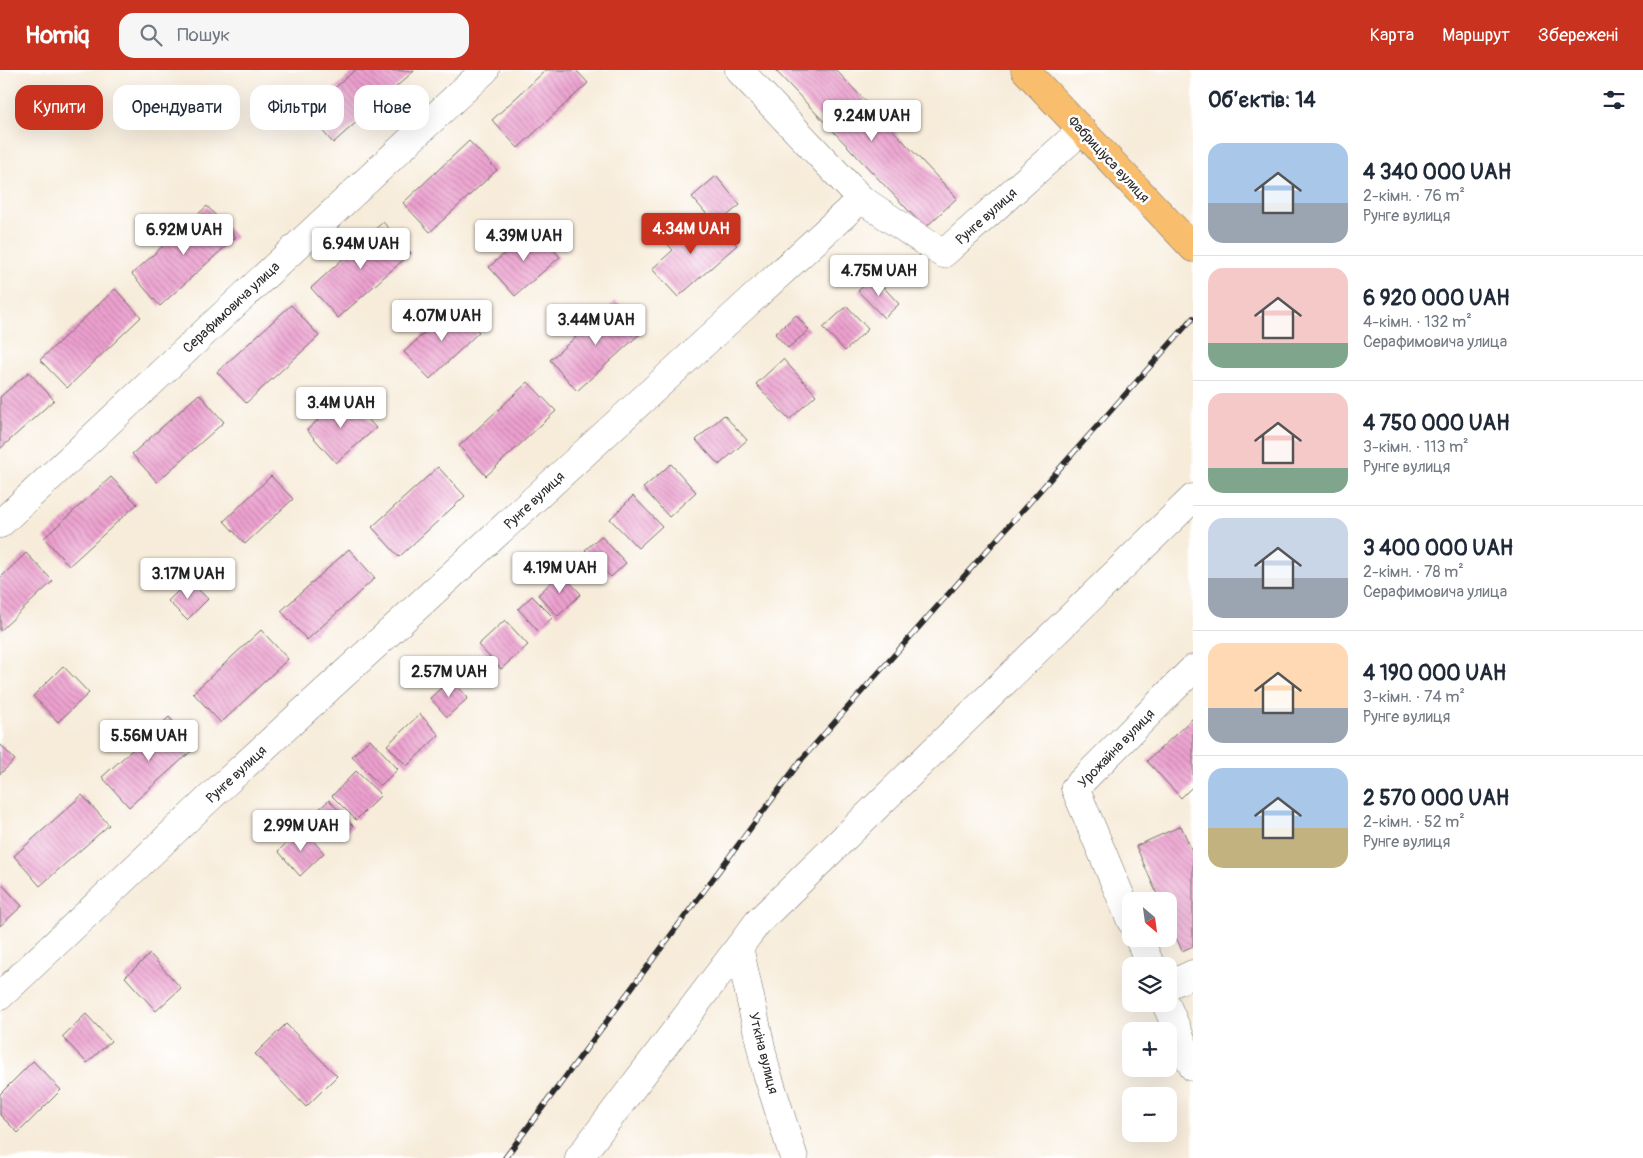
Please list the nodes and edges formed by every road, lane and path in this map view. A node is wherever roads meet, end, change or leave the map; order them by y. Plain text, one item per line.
1 (485, 70) edge
2 (739, 70) edge
3 (1025, 70) edge
4 (1082, 130) junction
5 (861, 199) junction
6 (1193, 248) edge
7 (1193, 498) edge
8 (0, 524) edge
9 (1193, 669) edge
10 (1122, 900) edge
11 (739, 947) junction
12 (1193, 974) edge
13 (1177, 981) edge
14 (0, 996) edge
15 (1169, 1012) edge
16 (1193, 1067) edge
17 (580, 1158) edge
18 (794, 1158) edge

1 - 8 street, Серафимовича улица
2 - 5 street
3 - 4 main road, Фабриціуса вулиця
4 - 5 street, Рунге вулиця
4 - 6 main road, Фабриціуса вулиця
5 - 14 street, Рунге вулиця
7 - 11 street
9 - 10 street, Урожайна вулиця
11 - 17 street
11 - 18 street, Уткiна вулиця
12 - 13 street
15 - 16 street

